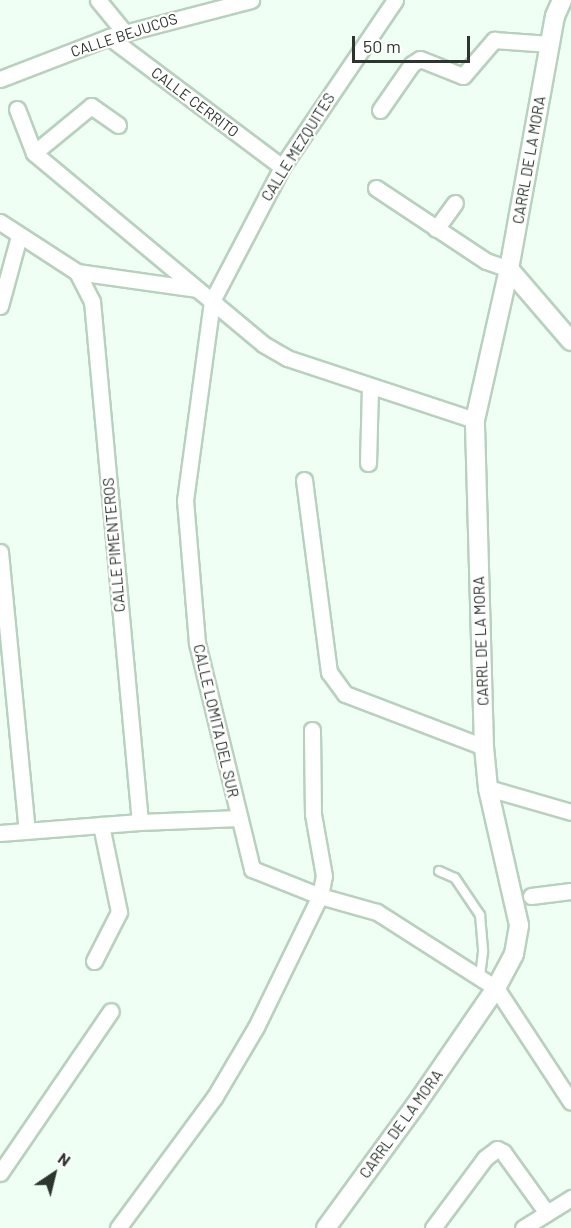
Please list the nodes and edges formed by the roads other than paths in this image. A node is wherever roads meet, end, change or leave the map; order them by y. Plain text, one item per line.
1 (98, 0) edge
2 (251, 0) edge
3 (395, 0) edge
4 (562, 0) edge
5 (188, 7) edge
6 (124, 33) junction
7 (109, 37) junction
8 (550, 44) junction
9 (0, 79) edge
10 (17, 109) dead end
11 (380, 110) dead end
12 (118, 124) dead end
13 (34, 153) junction
14 (282, 168) junction
15 (376, 188) dead end
16 (454, 203) dead end
17 (0, 222) edge
18 (436, 229) junction
19 (19, 236) junction
20 (509, 269) junction
21 (77, 272) junction
22 (196, 289) junction
23 (212, 301) junction
24 (0, 306) edge
25 (571, 341) edge
26 (370, 386) junction
27 (475, 420) junction
28 (368, 463) dead end
29 (304, 480) dead end
30 (0, 552) edge
31 (312, 730) dead end
32 (484, 747) junction
33 (488, 788) junction
34 (571, 812) edge
35 (239, 818) junction
36 (140, 822) junction
37 (101, 825) junction
38 (27, 830) junction
39 (0, 833) edge
40 (439, 871) dead end
41 (571, 891) edge
42 (320, 896) junction
43 (531, 896) dead end
44 (94, 961) dead end
45 (480, 978) junction
46 (496, 988) junction
47 (111, 1011) dead end
48 (571, 1102) edge
49 (0, 1173) edge
50 (571, 1198) edge
51 (548, 1213) junction
52 (117, 1228) edge
53 (326, 1228) edge
54 (433, 1228) edge
55 (523, 1228) edge

1 - 6 street
2 - 5 street, CALLE BEJUCOS
3 - 14 street, CALLE MEZQUITES
4 - 8 street, CARRL DE LA MORA
5 - 6 street, CALLE BEJUCOS
6 - 7 street, CALLE BEJUCOS
7 - 9 street, CALLE BEJUCOS
7 - 14 street, CALLE CERRITO
8 - 11 street
8 - 20 street, CARRL DE LA MORA
10 - 13 street
12 - 13 street
13 - 22 street
14 - 23 street, CALLE MEZQUITES
15 - 18 street
16 - 18 street
17 - 19 street
18 - 20 street
19 - 21 street
19 - 24 street
20 - 25 street
20 - 27 street, CARRL DE LA MORA
21 - 22 street
21 - 36 street, CALLE PIMENTEROS
22 - 23 street
23 - 26 street
23 - 35 street, CALLE LOMITA DEL SUR
26 - 27 street
26 - 28 street
27 - 32 street, CARRL DE LA MORA
29 - 32 street
30 - 38 street
31 - 42 street
32 - 33 street, CARRL DE LA MORA
33 - 34 street
33 - 46 street, CARRL DE LA MORA
35 - 36 street
35 - 42 street, CALLE LOMITA DEL SUR
36 - 37 street
37 - 38 street
37 - 44 street
38 - 39 street
40 - 45 lane
41 - 43 street
42 - 45 street, CALLE LOMITA DEL SUR
42 - 52 street
45 - 46 street, CALLE LOMITA DEL SUR
46 - 48 street
46 - 53 street, CARRL DE LA MORA
47 - 49 street
50 - 51 street
51 - 54 street
51 - 55 street

